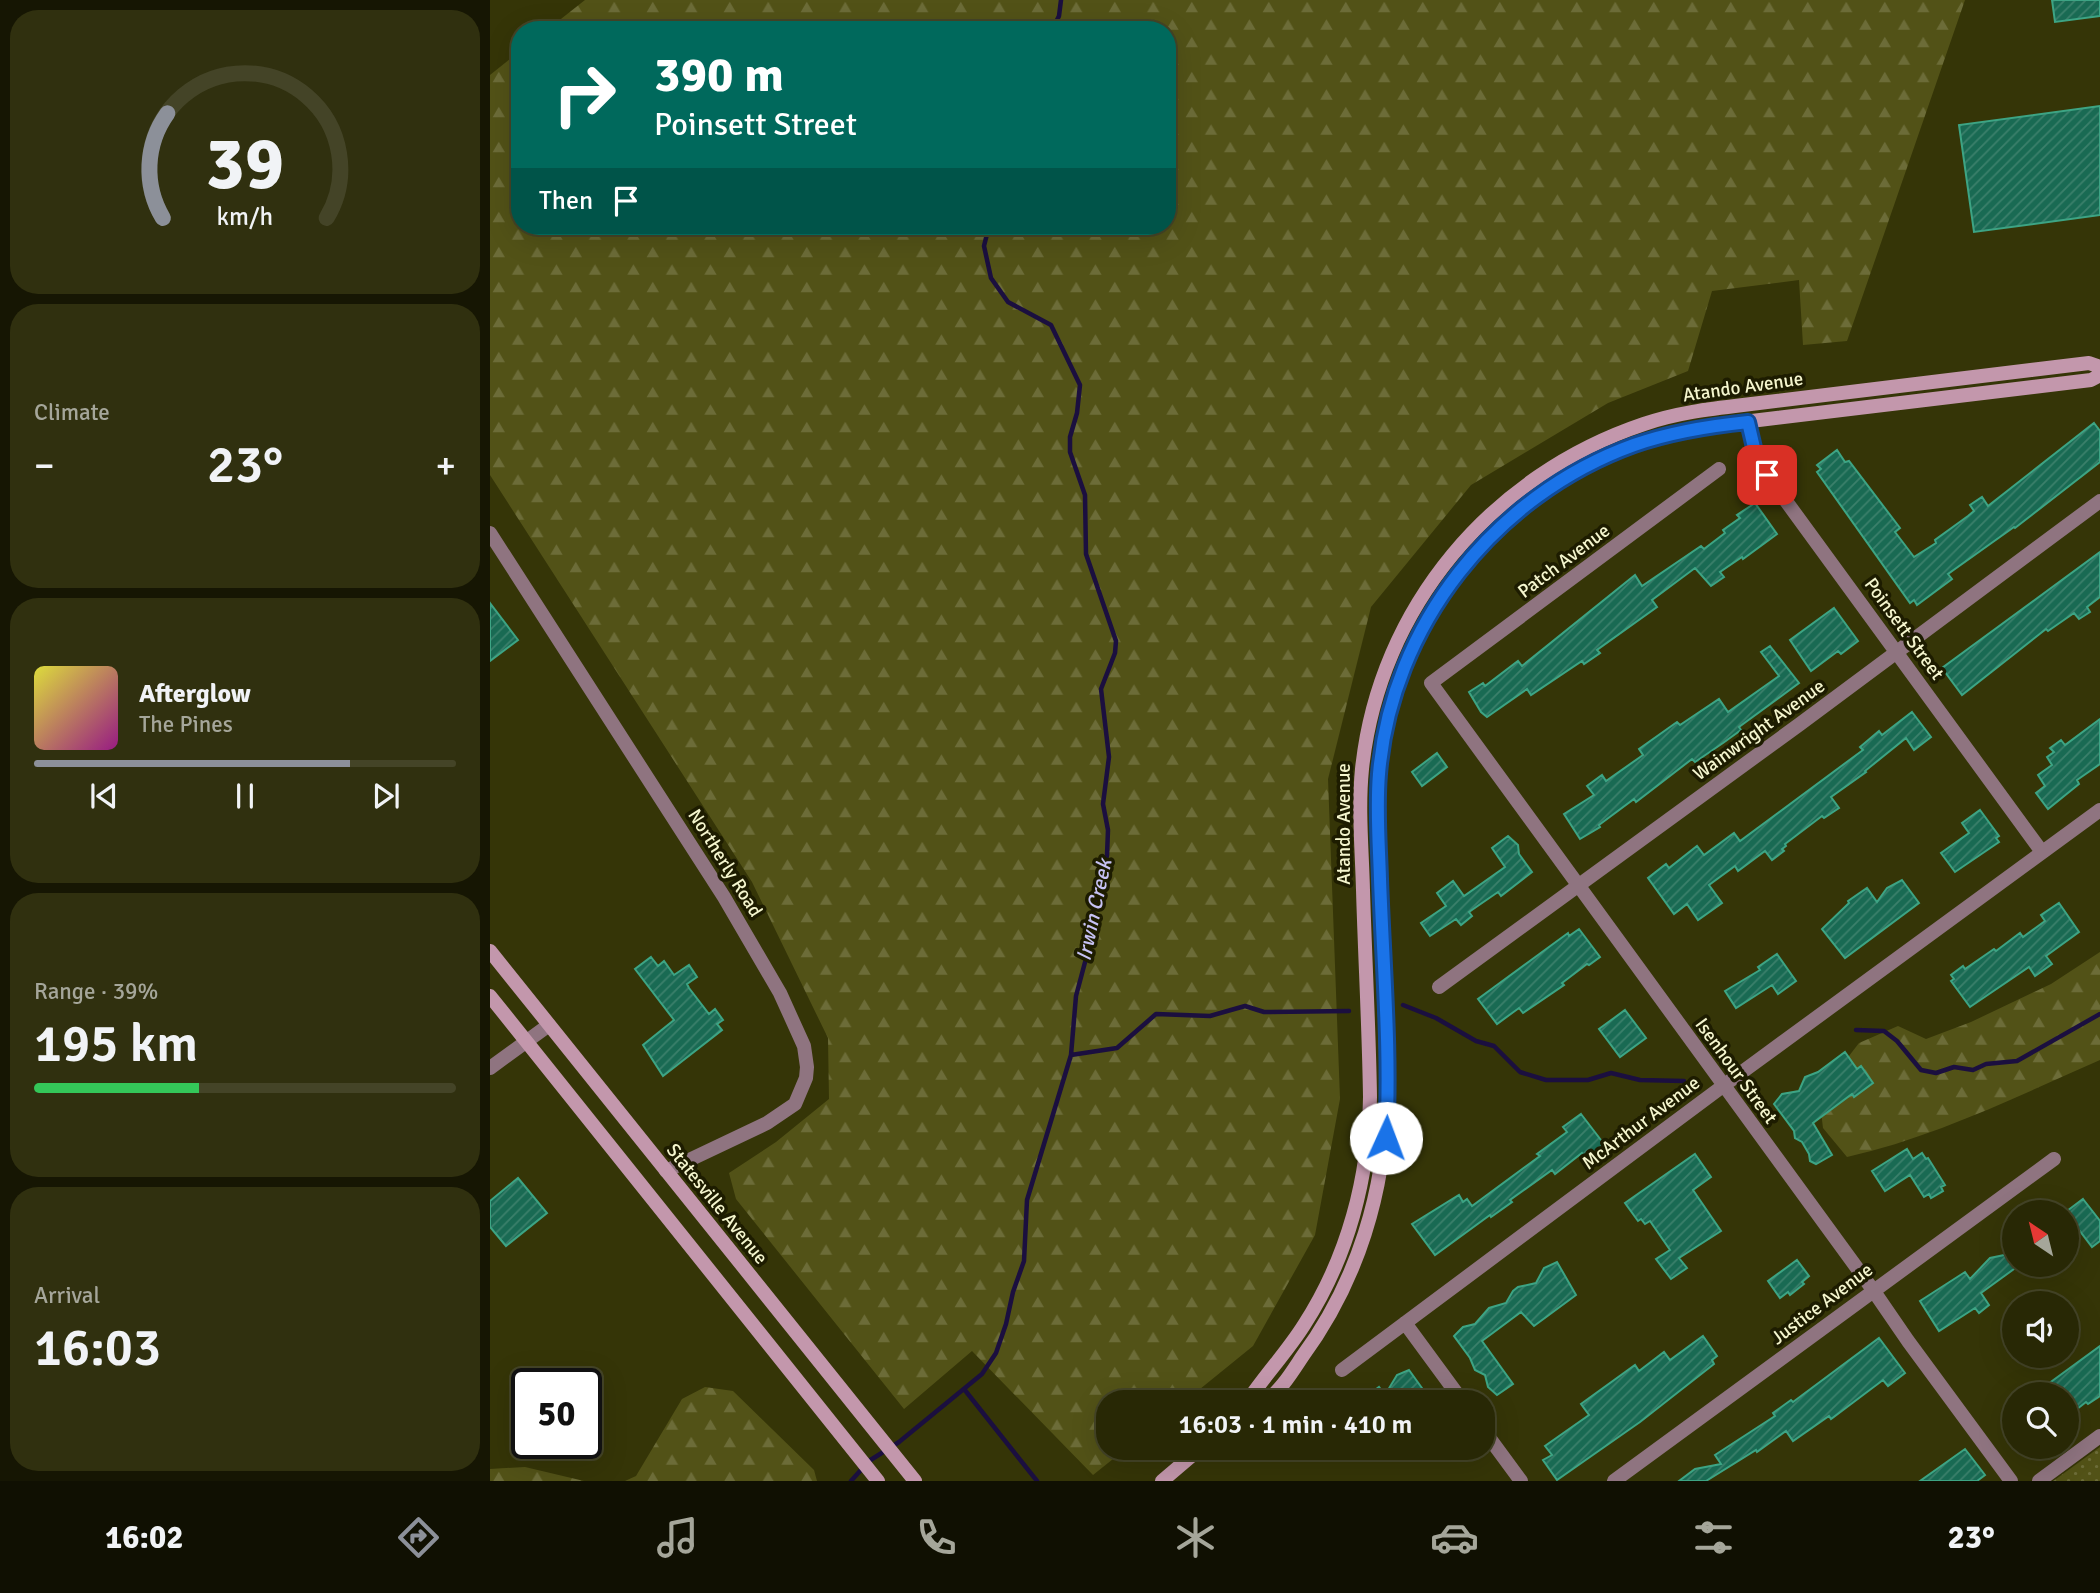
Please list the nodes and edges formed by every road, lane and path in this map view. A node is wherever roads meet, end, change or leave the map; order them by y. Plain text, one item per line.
1 (2100, 367) edge
2 (2100, 375) edge
3 (1748, 422) junction
4 (1719, 469) dead end
5 (2100, 501) edge
6 (490, 533) edge
7 (1898, 652) junction
8 (1431, 683) joint
9 (2100, 810) edge
10 (2042, 852) junction
11 (1577, 886) junction
12 (490, 951) edge
13 (1439, 987) dead end
14 (490, 996) edge
15 (549, 1025) junction
16 (527, 1042) junction
17 (490, 1068) edge
18 (1723, 1086) junction
19 (2054, 1159) dead end
20 (666, 1171) junction
21 (1873, 1290) junction
22 (1405, 1323) junction
23 (1342, 1370) dead end
24 (1256, 1390) edge
25 (1277, 1390) edge
26 (1454, 1390) edge
27 (2100, 1436) edge
28 (1495, 1446) edge
29 (1187, 1460) edge
30 (915, 1480) edge
31 (878, 1481) edge
32 (1162, 1481) edge
33 (1521, 1481) edge
34 (1614, 1481) edge
35 (2011, 1481) edge
36 (2039, 1481) edge

1 - 24 main road, Atando Avenue
2 - 3 main road, Atando Avenue
3 - 7 street, Poinsett Street
3 - 25 main road, Atando Avenue
4 - 8 street, Patch Avenue
5 - 7 street, Wainwright Avenue
6 - 20 street, Northerly Road
7 - 10 street, Poinsett Street
7 - 11 street, Wainwright Avenue
8 - 11 street, Isenhour Street
9 - 10 street, McArthur Avenue
10 - 18 street, McArthur Avenue
11 - 13 street, Wainwright Avenue
11 - 18 street, Isenhour Street
12 - 15 main road, Statesville Avenue
14 - 16 main road
15 - 16 street
15 - 20 main road, Statesville Avenue
16 - 17 street
16 - 31 main road
18 - 21 street, Isenhour Street
18 - 22 street, McArthur Avenue
19 - 21 street, Justice Avenue
20 - 30 main road, Statesville Avenue
21 - 34 street, Justice Avenue
21 - 35 street, Isenhour Street
22 - 23 street, McArthur Avenue
22 - 26 street
27 - 36 street
28 - 33 street
29 - 32 main road

